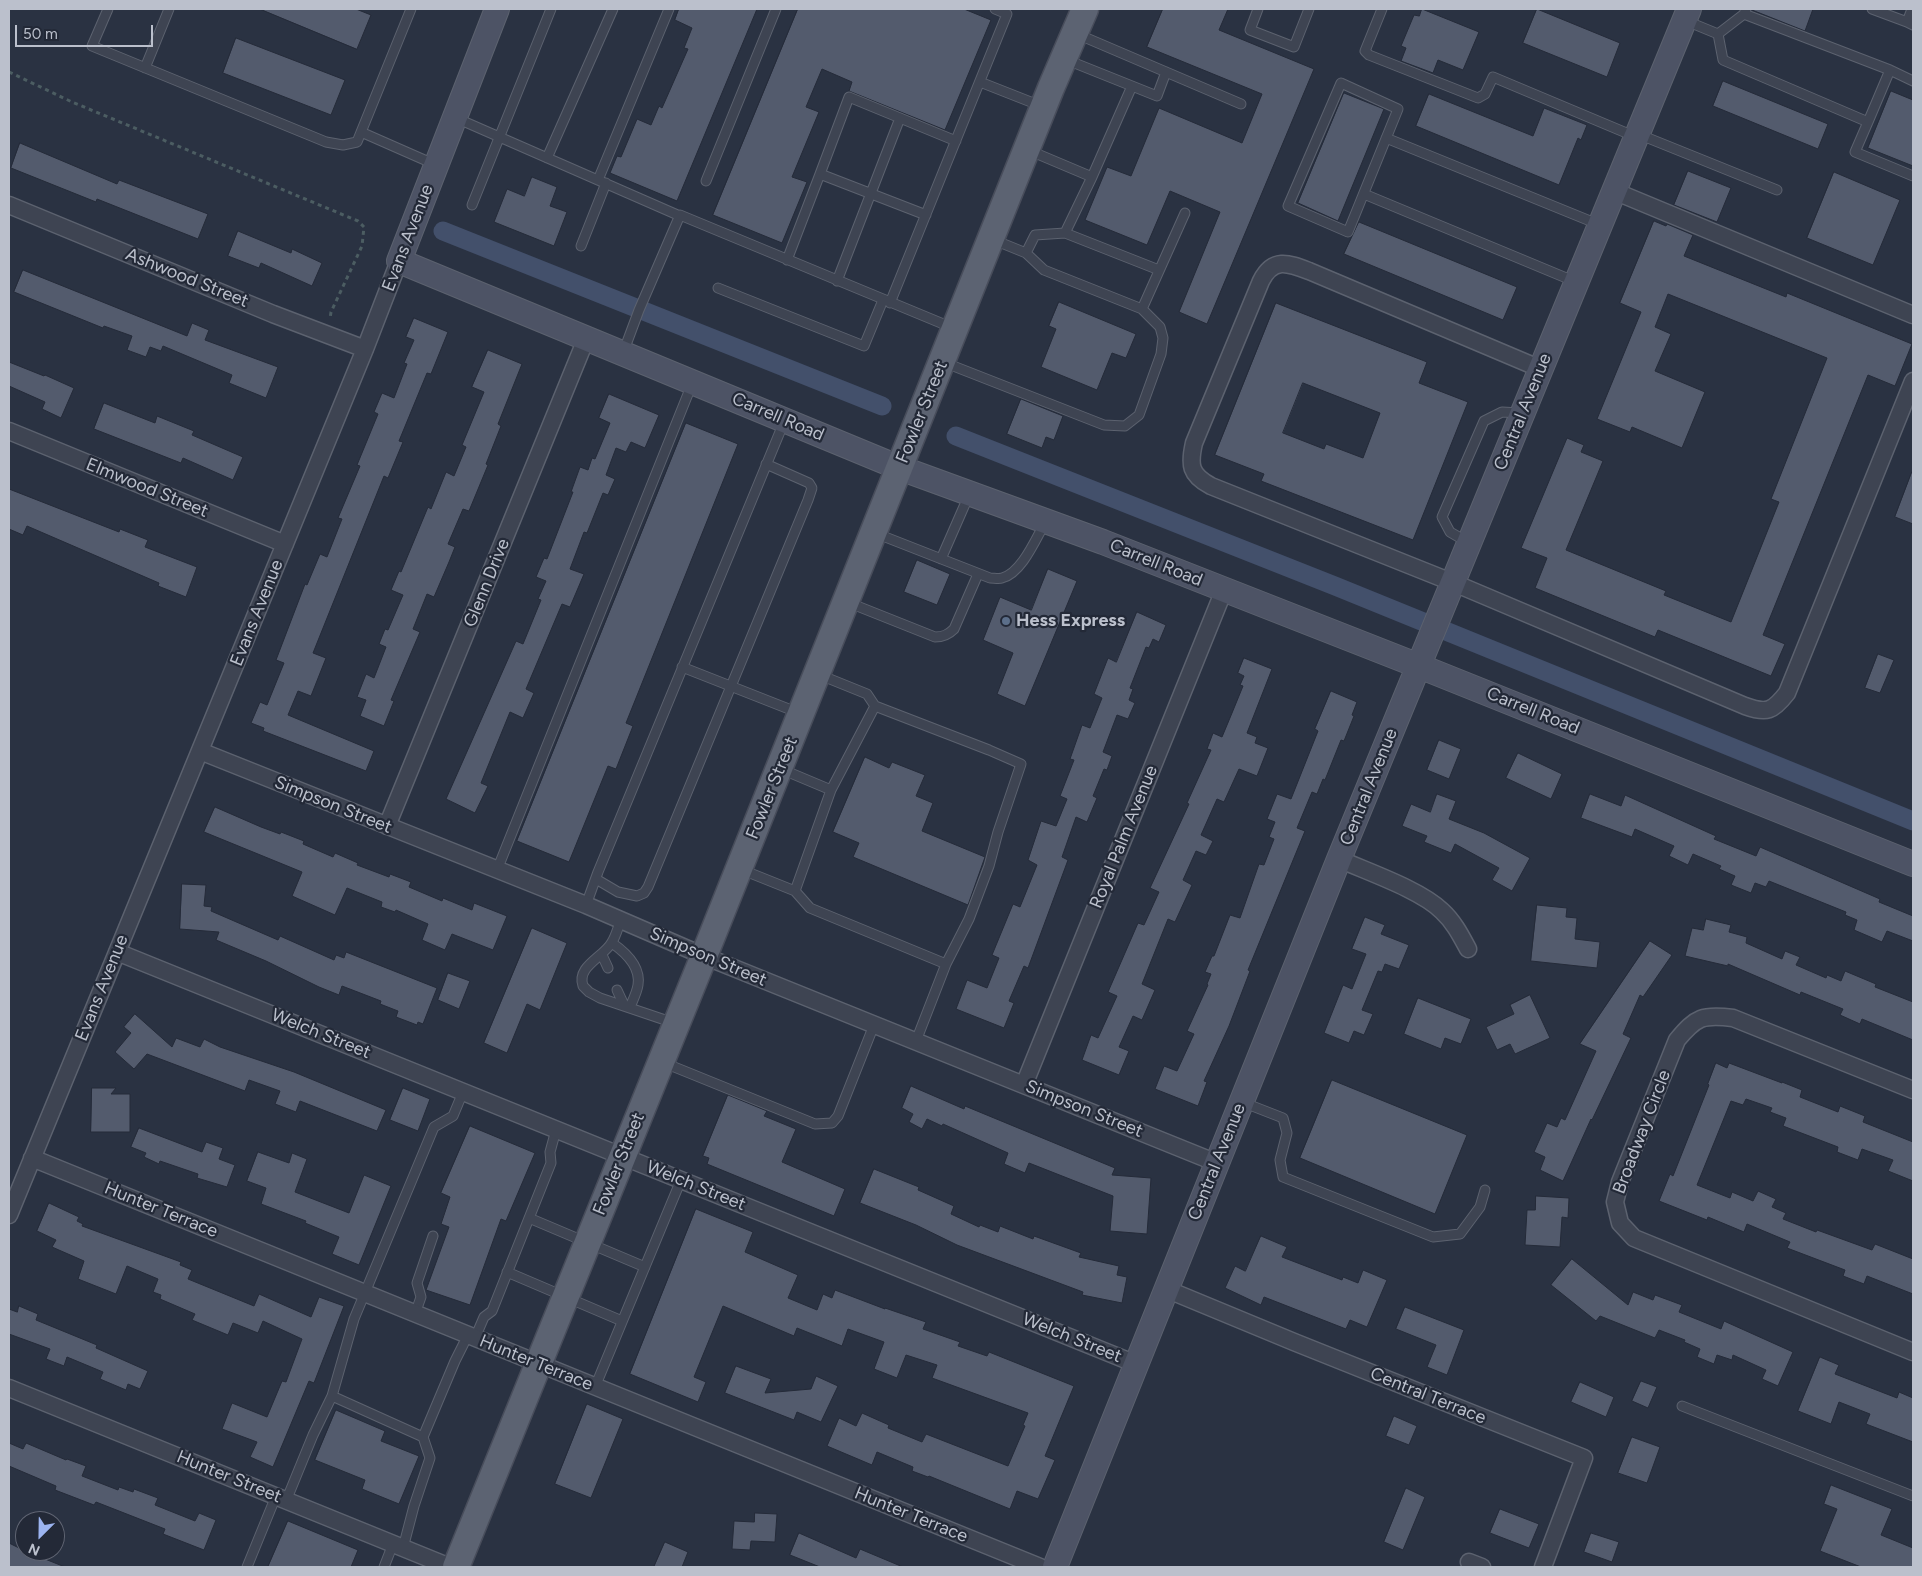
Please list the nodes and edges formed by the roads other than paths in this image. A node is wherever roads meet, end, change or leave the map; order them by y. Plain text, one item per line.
1 (108, 9) edge
2 (169, 9) edge
3 (411, 9) edge
4 (497, 9) edge
5 (551, 9) edge
6 (613, 9) edge
7 (669, 9) edge
8 (776, 9) edge
9 (996, 9) edge
10 (1085, 9) edge
11 (1258, 9) edge
12 (1309, 9) edge
13 (1382, 9) edge
14 (1872, 9) edge
15 (1912, 9) edge
16 (1745, 11) edge
17 (1686, 14) edge
18 (1910, 24) edge
19 (1074, 33) junction
20 (1718, 34) junction
21 (1064, 59) junction
22 (145, 68) junction
23 (1890, 70) junction
24 (1166, 72) junction
25 (1913, 81) edge
26 (980, 82) junction
27 (1132, 86) junction
28 (1241, 104) dead end
29 (1044, 108) junction
30 (455, 118) junction
31 (900, 118) junction
32 (1868, 122) junction
33 (361, 132) junction
34 (1637, 135) junction
35 (499, 138) junction
36 (1386, 138) junction
37 (956, 141) junction
38 (1027, 149) junction
39 (548, 158) junction
40 (437, 165) junction
41 (820, 174) junction
42 (1092, 176) junction
43 (1913, 176) edge
44 (706, 181) dead end
45 (602, 182) junction
46 (1777, 190) dead end
47 (1614, 191) junction
48 (870, 194) junction
49 (1364, 194) junction
50 (9, 205) edge
51 (472, 205) dead end
52 (1184, 213) dead end
53 (680, 216) junction
54 (926, 216) junction
55 (1600, 225) junction
56 (1065, 233) junction
57 (991, 238) junction
58 (581, 246) dead end
59 (1026, 254) junction
60 (787, 260) junction
61 (399, 261) junction
62 (1159, 270) junction
63 (836, 281) junction
64 (1576, 283) junction
65 (718, 288) dead end
66 (886, 302) junction
67 (1142, 309) junction
68 (1913, 315) edge
69 (956, 329) junction
70 (586, 339) junction
71 (365, 349) junction
72 (623, 354) junction
73 (942, 362) junction
74 (1542, 369) junction
75 (1913, 381) edge
76 (694, 382) junction
77 (1523, 413) junction
78 (785, 420) junction
79 (9, 432) edge
80 (766, 464) junction
81 (900, 468) junction
82 (970, 493) junction
83 (1046, 521) junction
84 (874, 533) junction
85 (1470, 543) junction
86 (285, 544) junction
87 (941, 559) junction
88 (978, 574) junction
89 (1454, 584) junction
90 (1224, 590) junction
91 (847, 602) junction
92 (1423, 658) junction
93 (682, 667) junction
94 (818, 674) junction
95 (731, 686) junction
96 (875, 706) junction
97 (801, 714) junction
98 (200, 751) junction
99 (779, 769) junction
100 (831, 790) junction
101 (387, 826) junction
102 (1339, 859) junction
103 (1913, 864) edge
104 (739, 869) junction
105 (496, 870) junction
106 (596, 879) junction
107 (795, 891) junction
108 (586, 905) junction
109 (621, 920) junction
110 (612, 943) junction
111 (1468, 949) dead end
112 (117, 952) junction
113 (602, 955) junction
114 (704, 956) junction
115 (946, 964) junction
116 (608, 968) dead end
117 (617, 990) dead end
118 (627, 1006) junction
119 (676, 1024) junction
120 (874, 1024) junction
121 (916, 1041) junction
122 (661, 1061) junction
123 (1024, 1085) junction
124 (1913, 1090) edge
125 (463, 1092) junction
126 (1242, 1102) junction
127 (556, 1130) junction
128 (622, 1156) junction
129 (32, 1158) junction
130 (1217, 1163) junction
131 (682, 1180) junction
132 (1485, 1190) dead end
133 (9, 1215) edge
134 (529, 1218) junction
135 (433, 1236) dead end
136 (587, 1243) junction
137 (645, 1267) junction
138 (507, 1272) junction
139 (1166, 1289) junction
140 (365, 1293) junction
141 (565, 1296) junction
142 (415, 1314) junction
143 (622, 1321) junction
144 (472, 1336) junction
145 (1913, 1352) edge
146 (538, 1363) junction
147 (1136, 1364) junction
148 (595, 1386) junction
149 (9, 1388) edge
150 (332, 1396) junction
151 (1682, 1406) dead end
152 (423, 1437) junction
153 (1913, 1496) edge
154 (281, 1498) junction
155 (398, 1546) junction
156 (247, 1567) edge
157 (384, 1567) edge
158 (450, 1567) edge
159 (456, 1567) edge
160 (1040, 1567) edge
161 (1055, 1567) edge
162 (1543, 1567) edge

1 - 22 lane
2 - 22 lane
3 - 33 lane
4 - 30 street, Evans Avenue
5 - 35 lane
6 - 39 lane
7 - 45 lane
8 - 44 lane
9 - 26 lane
10 - 19 main road, Fowler Street
11 - 12 lane
13 - 34 lane
14 - 18 lane
15 - 18 lane
16 - 20 lane
16 - 23 lane
17 - 20 lane
17 - 34 street, Central Avenue
19 - 21 main road, Fowler Street
19 - 24 lane
20 - 32 lane
21 - 27 lane
21 - 29 main road, Fowler Street
22 - 33 lane
23 - 25 lane
23 - 32 lane
24 - 27 lane
24 - 28 lane
26 - 29 lane
26 - 37 lane
27 - 42 lane
29 - 38 main road, Fowler Street
30 - 35 lane
30 - 40 street, Evans Avenue
31 - 37 lane
31 - 41 lane
31 - 48 lane
32 - 43 lane
33 - 40 lane
34 - 46 lane
34 - 47 street, Central Avenue
35 - 39 lane
35 - 51 lane
36 - 49 lane
36 - 49 lane
36 - 55 lane
37 - 54 lane
38 - 42 lane
38 - 57 main road, Fowler Street
39 - 45 lane
40 - 61 street, Evans Avenue
41 - 48 lane
41 - 60 lane
42 - 56 lane
45 - 53 lane
45 - 58 lane
47 - 55 street, Central Avenue
47 - 68 street
48 - 54 lane
48 - 63 lane
49 - 64 lane
50 - 71 street, Ashwood Street
52 - 62 lane
53 - 60 lane
53 - 72 lane
54 - 66 lane
55 - 64 street, Central Avenue
56 - 59 lane
56 - 62 lane
57 - 59 lane
57 - 69 main road, Fowler Street
59 - 67 lane
60 - 63 lane
61 - 70 street, Carrell Road
61 - 71 street, Evans Avenue
62 - 67 lane
63 - 66 lane
64 - 74 street, Central Avenue
65 - 66 lane
66 - 69 lane
67 - 73 lane
69 - 73 main road, Fowler Street
70 - 72 street, Carrell Road
70 - 101 street, Glenn Drive
71 - 86 street, Evans Avenue
72 - 76 street, Carrell Road
73 - 81 main road, Fowler Street
74 - 77 street, Central Avenue
74 - 89 street
75 - 89 street
76 - 78 street, Carrell Road
76 - 105 lane
77 - 85 street, Central Avenue
77 - 85 lane
78 - 80 lane
78 - 81 street, Carrell Road
79 - 86 street, Elmwood Street
80 - 93 lane
80 - 95 lane
81 - 82 street, Carrell Road
81 - 84 main road, Fowler Street
82 - 83 street, Carrell Road
82 - 87 lane
83 - 88 lane
83 - 90 street, Carrell Road
84 - 87 lane
84 - 91 main road, Fowler Street
85 - 89 street, Central Avenue
86 - 98 street, Evans Avenue
87 - 88 lane
88 - 91 lane
89 - 92 street, Central Avenue
90 - 92 street, Carrell Road
90 - 123 street, Royal Palm Avenue
91 - 94 main road, Fowler Street
92 - 102 street, Central Avenue
92 - 103 street, Carrell Road
93 - 95 lane
93 - 106 lane
94 - 96 lane
94 - 97 main road, Fowler Street
95 - 97 lane
95 - 106 lane
96 - 100 lane
96 - 115 lane
97 - 99 main road, Fowler Street
98 - 101 street, Simpson Street
98 - 112 street, Evans Avenue
99 - 100 lane
99 - 104 main road, Fowler Street
100 - 107 lane
101 - 105 street, Simpson Street
102 - 111 street
102 - 126 street, Central Avenue
104 - 107 lane
104 - 114 main road, Fowler Street
105 - 108 street, Simpson Street
106 - 108 lane
107 - 115 lane
108 - 109 street, Simpson Street
109 - 110 lane
109 - 114 street, Simpson Street
110 - 113 lane
110 - 118 lane
112 - 125 street, Welch Street
112 - 129 street, Evans Avenue
113 - 116 lane
113 - 118 lane
114 - 119 main road, Fowler Street
114 - 120 street, Simpson Street
115 - 121 lane
117 - 118 lane
118 - 119 lane
119 - 122 main road, Fowler Street
120 - 121 street, Simpson Street
120 - 122 lane
121 - 123 street, Simpson Street
122 - 128 main road, Fowler Street
123 - 130 street, Simpson Street
124 - 145 street, Broadway Circle
125 - 127 street, Welch Street
125 - 140 lane
126 - 130 street, Central Avenue
126 - 132 lane
127 - 128 street, Welch Street
127 - 134 lane
128 - 131 street, Welch Street
128 - 136 main road, Fowler Street
129 - 133 street, Evans Avenue
129 - 140 street, Hunter Terrace
130 - 139 street, Central Avenue
131 - 137 lane
131 - 147 street, Welch Street
134 - 136 lane
134 - 138 lane
135 - 142 lane
136 - 137 lane
136 - 141 main road, Fowler Street
137 - 143 lane
138 - 141 lane
138 - 144 lane
139 - 147 street, Central Avenue
139 - 162 street, Central Terrace
140 - 142 street, Hunter Terrace
140 - 150 lane
141 - 143 lane
141 - 146 main road, Fowler Street
142 - 144 street, Hunter Terrace
143 - 148 lane
144 - 146 street, Hunter Terrace
144 - 152 lane
146 - 148 street, Hunter Terrace
146 - 159 main road, Fowler Street
147 - 161 street, Central Avenue
148 - 160 street, Hunter Terrace
149 - 154 street, Hunter Street
150 - 152 lane
150 - 154 lane
151 - 153 lane
152 - 155 lane
154 - 155 street, Hunter Street
154 - 156 lane
155 - 157 lane
155 - 158 street, Hunter Street

